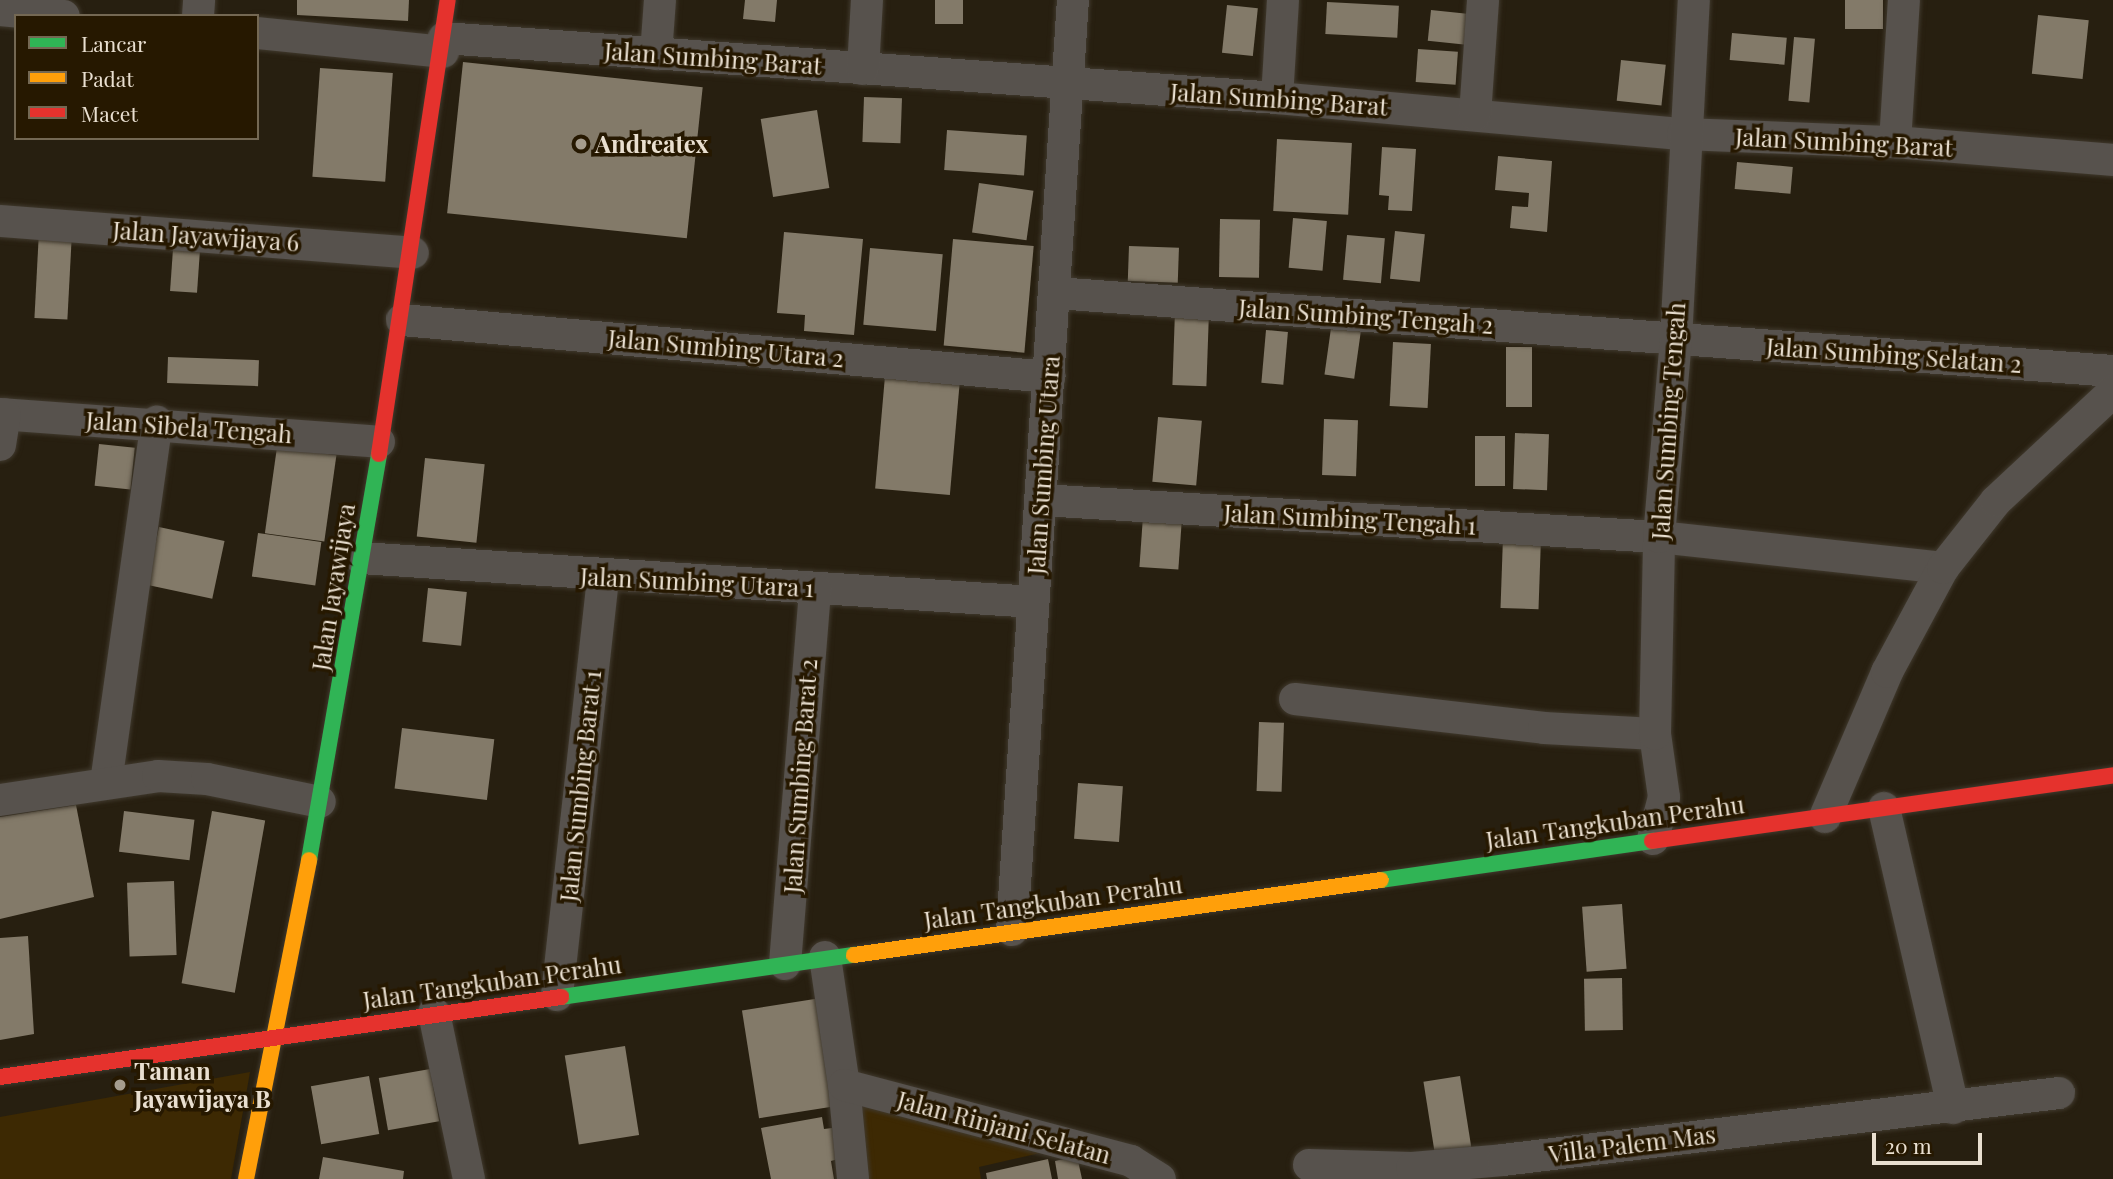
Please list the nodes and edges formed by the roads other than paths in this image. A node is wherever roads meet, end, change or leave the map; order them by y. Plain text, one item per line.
1 (448, 0) edge
2 (660, 0) edge
3 (867, 0) edge
4 (1073, 0) edge
5 (1283, 0) edge
6 (1483, 0) edge
7 (1694, 0) edge
8 (1904, 0) edge
9 (0, 10) edge
10 (43, 14) edge
11 (259, 33) edge
12 (444, 45) junction
13 (656, 54) junction
14 (863, 69) junction
15 (1068, 84) junction
16 (1277, 98) junction
17 (1475, 115) junction
18 (1684, 134) junction
19 (1895, 142) junction
20 (2113, 160) edge
21 (0, 221) edge
22 (413, 253) junction
23 (1056, 293) junction
24 (402, 320) junction
25 (1676, 340) junction
26 (2113, 371) edge
27 (1049, 377) junction
28 (2113, 392) edge
29 (2, 414) edge
30 (156, 422) junction
31 (379, 442) junction
32 (0, 445) edge
33 (1041, 500) junction
34 (1659, 537) junction
35 (361, 558) junction
36 (1943, 568) junction
37 (603, 577) junction
38 (815, 589) junction
39 (1034, 602) junction
40 (1295, 699) dead end
41 (1655, 734) junction
42 (2113, 775) edge
43 (106, 783) junction
44 (0, 800) edge
45 (320, 802) junction
46 (1884, 808) junction
47 (1825, 817) junction
48 (1653, 839) junction
49 (1012, 930) junction
50 (825, 957) junction
51 (785, 964) junction
52 (557, 995) junction
53 (434, 1013) junction
54 (272, 1038) junction
55 (0, 1077) edge
56 (844, 1085) junction
57 (2059, 1093) dead end
58 (1953, 1108) junction
59 (1309, 1166) dead end
60 (246, 1179) edge
61 (469, 1179) edge
62 (853, 1179) edge
63 (1160, 1179) edge

1 - 12 main road, Jalan Jayawijaya
2 - 13 street
3 - 14 street
4 - 15 street, Jalan Sumbing Utara
5 - 16 street
6 - 17 street
7 - 18 street, Jalan Sumbing Tengah
8 - 19 street
9 - 10 street
11 - 12 street, Jalan Sumbing Barat
12 - 13 street, Jalan Sumbing Barat
12 - 22 main road, Jalan Jayawijaya
13 - 14 street, Jalan Sumbing Barat
14 - 15 street, Jalan Sumbing Barat
15 - 16 street, Jalan Sumbing Barat
15 - 23 street, Jalan Sumbing Utara
16 - 17 street, Jalan Sumbing Barat
17 - 18 street, Jalan Sumbing Barat
18 - 19 street, Jalan Sumbing Barat
18 - 25 street, Jalan Sumbing Tengah
19 - 20 street, Jalan Sumbing Barat
21 - 22 street, Jalan Jayawijaya 6
22 - 24 main road, Jalan Jayawijaya
23 - 25 street, Jalan Sumbing Tengah 2
23 - 27 street, Jalan Sumbing Utara
24 - 27 street, Jalan Sumbing Utara 2
24 - 31 main road, Jalan Jayawijaya
25 - 26 street, Jalan Sumbing Selatan 2
25 - 34 street, Jalan Sumbing Tengah
27 - 33 street, Jalan Sumbing Utara
28 - 36 street
29 - 30 street, Jalan Sibela Tengah
29 - 32 street
30 - 31 street, Jalan Sibela Tengah
30 - 43 street
31 - 35 main road, Jalan Jayawijaya
33 - 34 street, Jalan Sumbing Tengah 1
33 - 39 street, Jalan Sumbing Utara
34 - 36 street, Jalan Sumbing Tengah 1
34 - 41 street, Jalan Sumbing Tengah
35 - 37 street, Jalan Sumbing Utara 1
35 - 45 main road, Jalan Jayawijaya
36 - 47 street
37 - 38 street, Jalan Sumbing Utara 1
37 - 52 street, Jalan Sumbing Barat 1
38 - 39 street, Jalan Sumbing Utara 1
38 - 51 street, Jalan Sumbing Barat 2
39 - 49 street, Jalan Sumbing Utara
40 - 41 street
41 - 48 street, Jalan Sumbing Tengah
42 - 46 main road, Jalan Tangkuban Perahu
43 - 44 street
43 - 45 street
45 - 54 main road, Jalan Jayawijaya
46 - 47 main road, Jalan Tangkuban Perahu
46 - 58 street
47 - 48 main road, Jalan Tangkuban Perahu
48 - 49 main road, Jalan Tangkuban Perahu
49 - 50 main road, Jalan Tangkuban Perahu
50 - 51 main road, Jalan Tangkuban Perahu
50 - 56 street
51 - 52 main road, Jalan Tangkuban Perahu
52 - 53 main road, Jalan Tangkuban Perahu
53 - 54 main road, Jalan Tangkuban Perahu
53 - 61 street
54 - 55 main road, Jalan Tangkuban Perahu
54 - 60 main road, Jalan Jayawijaya
56 - 62 street
56 - 63 street, Jalan Rinjani Selatan
57 - 58 street, Villa Palem Mas
58 - 59 street, Villa Palem Mas

